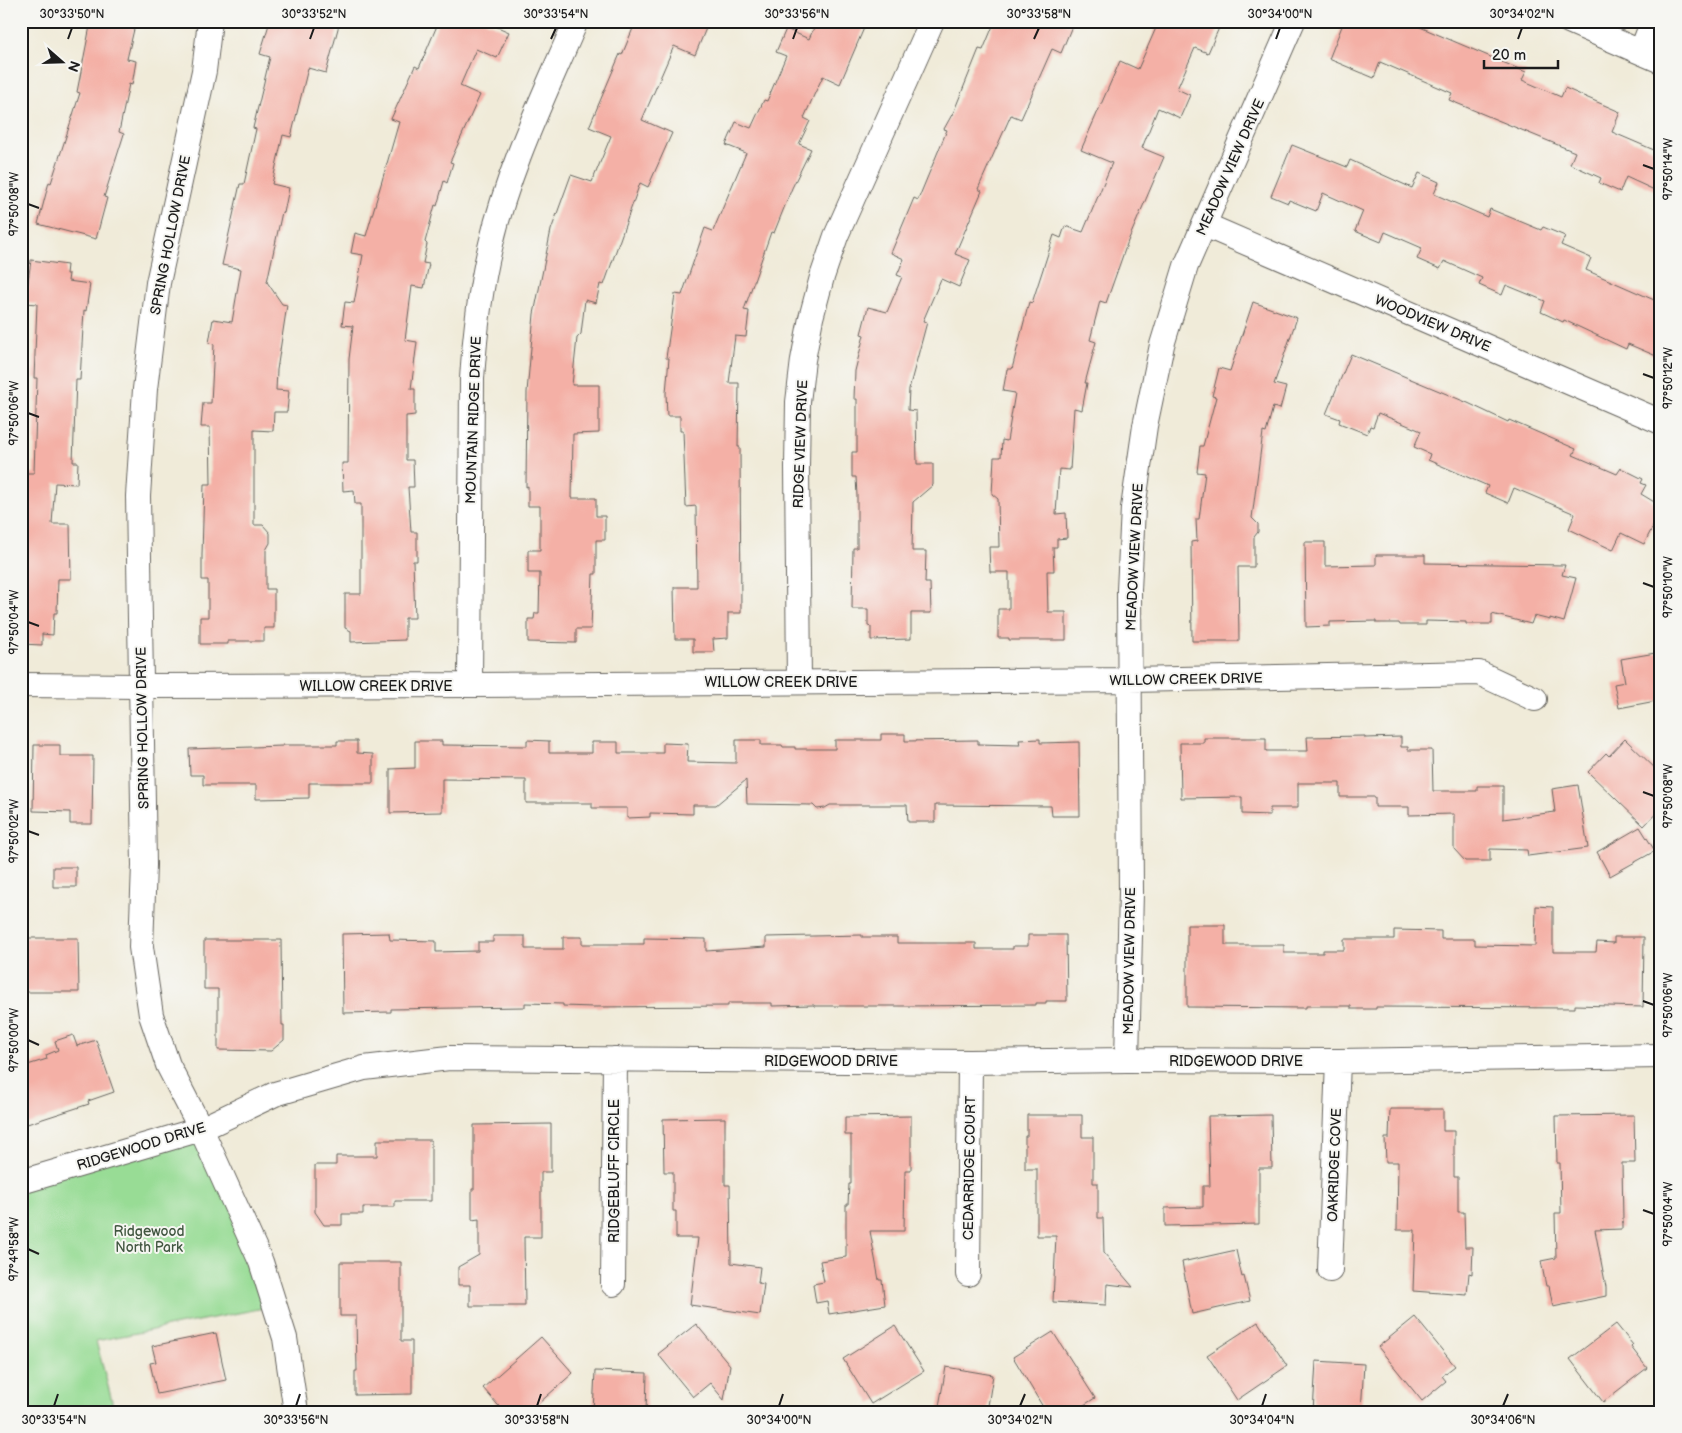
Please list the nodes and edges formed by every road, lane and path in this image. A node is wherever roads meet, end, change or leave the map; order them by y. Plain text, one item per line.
1 (210, 21) edge
2 (576, 21) edge
3 (932, 21) edge
4 (1294, 21) edge
5 (1569, 21) edge
6 (1654, 21) edge
7 (1651, 56) edge
8 (1205, 225) junction
9 (1661, 422) edge
10 (1130, 680) junction
11 (799, 682) junction
12 (21, 685) edge
13 (470, 685) junction
14 (141, 686) junction
15 (1535, 699) dead end
16 (1661, 1056) edge
17 (614, 1059) junction
18 (1127, 1060) junction
19 (1338, 1061) junction
20 (970, 1062) junction
21 (201, 1129) junction
22 (21, 1182) edge
23 (1330, 1270) dead end
24 (968, 1274) dead end
25 (613, 1284) dead end
26 (296, 1412) edge

1 - 14 street, SPRING HOLLOW DRIVE
2 - 13 street, MOUNTAIN RIDGE DRIVE
3 - 11 street, RIDGE VIEW DRIVE
4 - 8 street, MEADOW VIEW DRIVE
5 - 7 street
6 - 7 street
8 - 9 street, WOODVIEW DRIVE
8 - 10 street, MEADOW VIEW DRIVE
10 - 11 street, WILLOW CREEK DRIVE
10 - 15 street, WILLOW CREEK DRIVE
10 - 18 street, MEADOW VIEW DRIVE
11 - 13 street, WILLOW CREEK DRIVE
12 - 14 street, WILLOW CREEK DRIVE
13 - 14 street, WILLOW CREEK DRIVE
14 - 21 street, SPRING HOLLOW DRIVE
16 - 19 street, RIDGEWOOD DRIVE
17 - 20 street, RIDGEWOOD DRIVE
17 - 21 street, RIDGEWOOD DRIVE
17 - 25 street, RIDGEBLUFF CIRCLE
18 - 19 street, RIDGEWOOD DRIVE
18 - 20 street, RIDGEWOOD DRIVE
19 - 23 street, OAKRIDGE COVE
20 - 24 street, CEDARRIDGE COURT
21 - 22 street, RIDGEWOOD DRIVE
21 - 26 street, SPRING HOLLOW DRIVE

